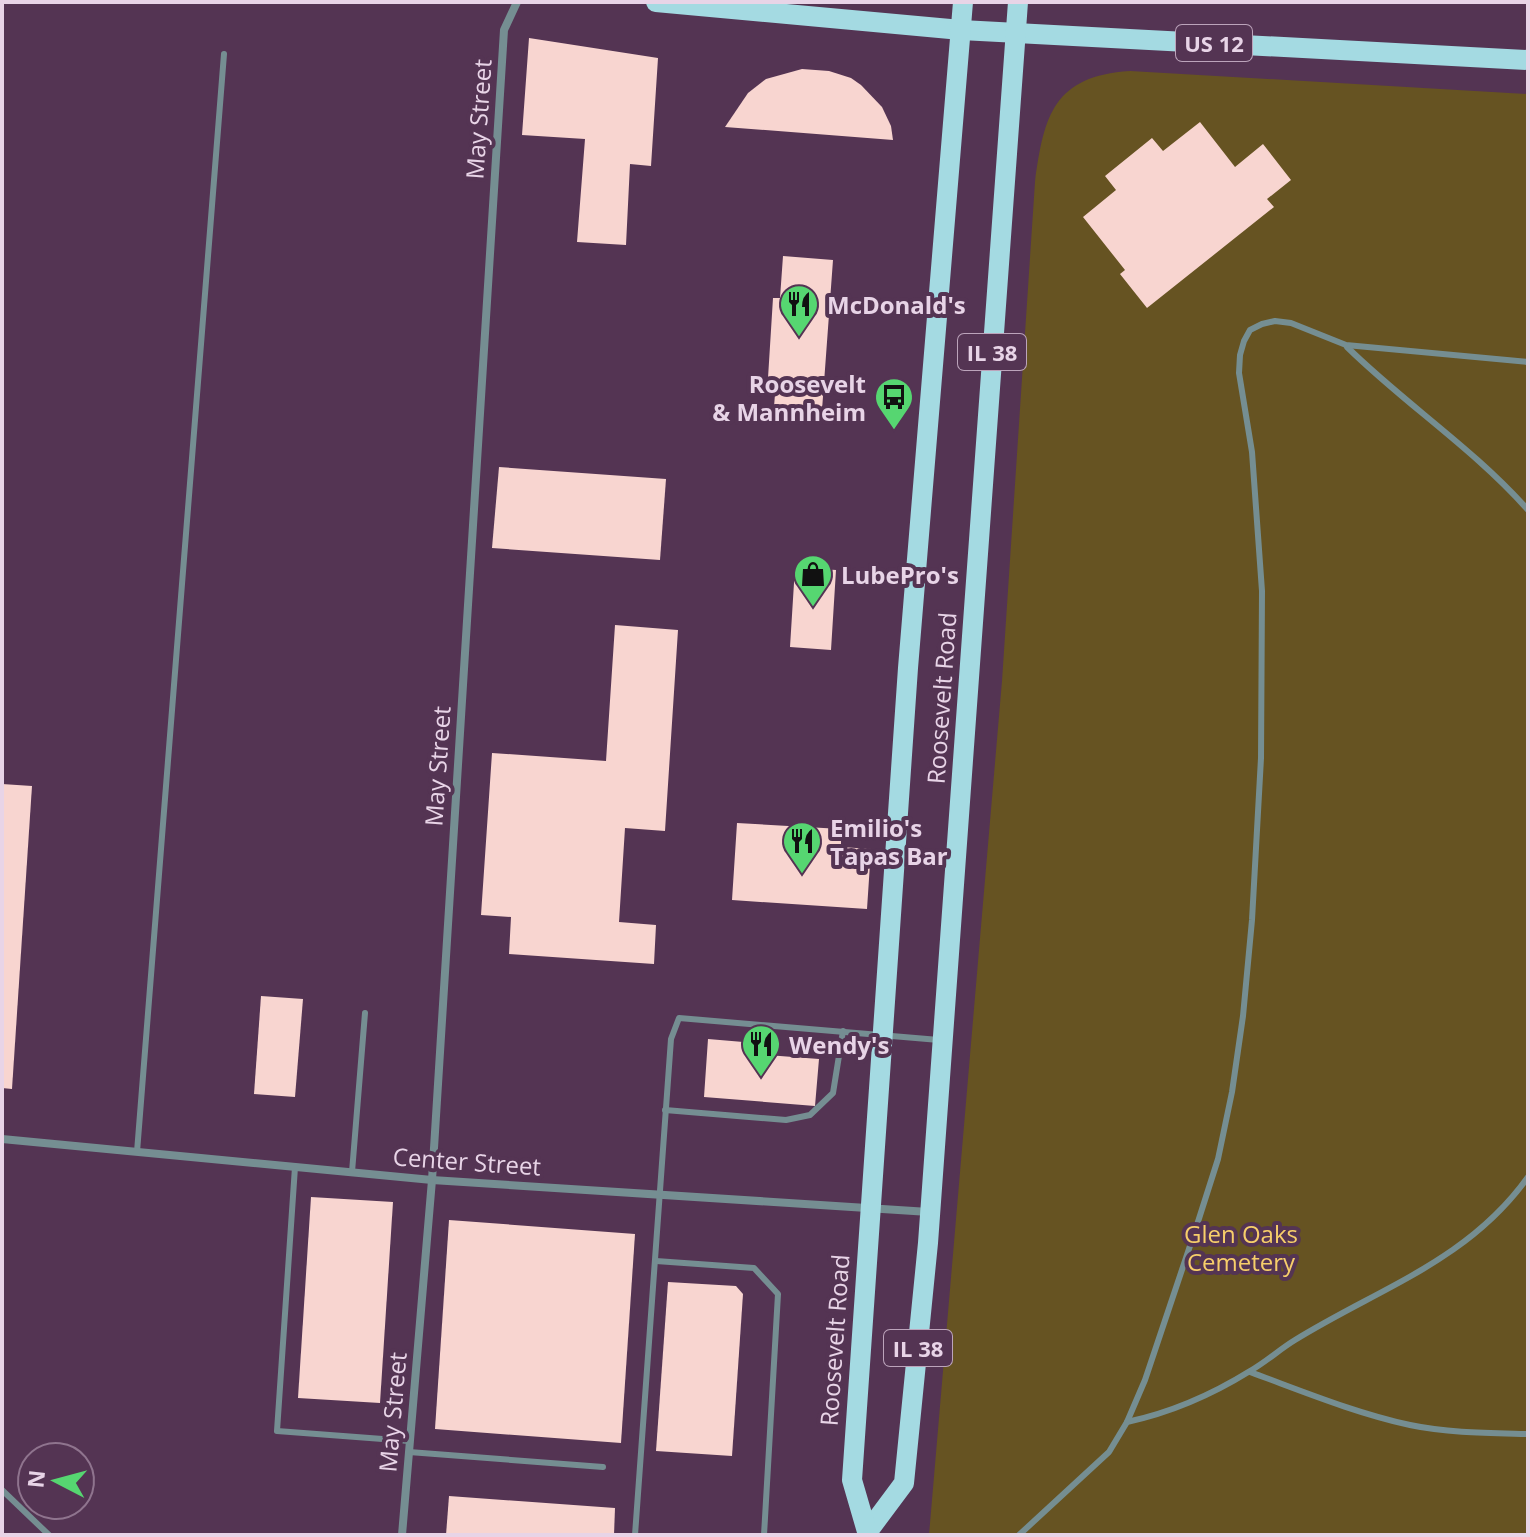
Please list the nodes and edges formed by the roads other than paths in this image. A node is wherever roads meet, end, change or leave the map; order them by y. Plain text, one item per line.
1 (517, 2) edge
2 (656, 2) edge
3 (963, 2) edge
4 (1018, 2) edge
5 (961, 30) junction
6 (1015, 32) junction
7 (224, 54) dead end
8 (1528, 60) edge
9 (1346, 345) junction
10 (1528, 362) edge
11 (1528, 510) edge
12 (365, 1013) dead end
13 (843, 1031) junction
14 (883, 1034) junction
15 (943, 1040) junction
16 (665, 1110) junction
17 (2, 1139) edge
18 (137, 1152) junction
19 (295, 1167) junction
20 (352, 1172) junction
21 (1528, 1177) edge
22 (432, 1180) junction
23 (659, 1193) junction
24 (869, 1209) junction
25 (930, 1212) junction
26 (656, 1261) junction
27 (1250, 1372) junction
28 (1127, 1422) junction
29 (1528, 1434) edge
30 (409, 1441) junction
31 (409, 1452) junction
32 (603, 1467) dead end
33 (2, 1490) edge
34 (868, 1532) edge
35 (49, 1535) edge
36 (402, 1535) edge
37 (635, 1535) edge
38 (764, 1535) edge
39 (1019, 1535) edge

1 - 22 street, May Street
2 - 5 main road, US 12
3 - 5 main road, Roosevelt Road / IL 38
4 - 6 main road, Roosevelt Road / IL 38
5 - 6 main road, US 12
5 - 14 main road, Roosevelt Road / IL 38
6 - 8 main road, US 12
6 - 15 main road, Roosevelt Road / IL 38
7 - 18 lane
9 - 10 lane
9 - 11 lane
9 - 28 lane
12 - 20 lane
13 - 14 lane
13 - 16 lane
13 - 16 lane
14 - 15 lane
14 - 24 main road, Roosevelt Road / IL 38
15 - 25 main road, Roosevelt Road / IL 38
16 - 23 lane
17 - 18 street, Center Street
18 - 19 street, Center Street
19 - 20 street, Center Street
19 - 30 lane
20 - 22 street, Center Street
21 - 27 lane
22 - 23 street, Center Street
22 - 30 street, May Street
23 - 24 street, Center Street
23 - 26 lane
24 - 25 street, Center Street
24 - 34 main road, Roosevelt Road / IL 38
25 - 34 main road, Roosevelt Road / IL 38
26 - 37 lane
26 - 38 lane
27 - 28 lane
27 - 29 lane
28 - 39 lane
30 - 31 street, May Street
31 - 32 lane
31 - 36 street, May Street
33 - 35 lane

